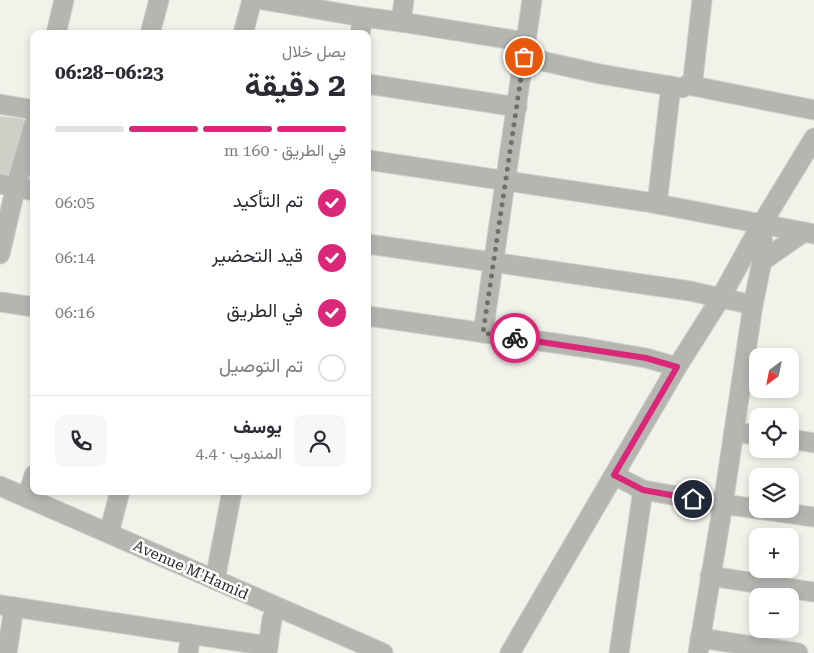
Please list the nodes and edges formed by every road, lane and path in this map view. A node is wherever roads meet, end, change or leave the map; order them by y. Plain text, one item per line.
1 (64, 0) edge
2 (159, 0) edge
3 (252, 0) edge
4 (263, 0) edge
5 (404, 0) edge
6 (532, 0) edge
7 (702, 0) edge
8 (401, 22) junction
9 (361, 25) edge
10 (57, 30) edge
11 (151, 30) edge
12 (244, 30) edge
13 (525, 49) junction
14 (371, 84) edge
15 (679, 86) junction
16 (0, 104) edge
17 (517, 107) junction
18 (30, 109) edge
19 (814, 110) edge
20 (30, 133) edge
21 (814, 138) edge
22 (371, 160) edge
23 (506, 180) junction
24 (8, 185) edge
25 (30, 190) edge
26 (657, 204) junction
27 (760, 226) junction
28 (809, 233) edge
29 (371, 244) edge
30 (0, 252) edge
31 (762, 261) junction
32 (494, 262) junction
33 (720, 298) junction
34 (0, 302) edge
35 (753, 305) junction
36 (30, 306) edge
37 (371, 316) edge
38 (483, 333) junction
39 (677, 367) junction
40 (734, 432) junction
41 (749, 434) edge
42 (799, 440) edge
43 (814, 443) edge
44 (614, 475) junction
45 (0, 486) edge
46 (30, 488) edge
47 (643, 490) junction
48 (119, 495) edge
49 (231, 495) edge
50 (27, 498) junction
51 (723, 504) junction
52 (814, 517) edge
53 (109, 533) junction
54 (710, 576) junction
55 (215, 580) junction
56 (814, 592) edge
57 (7, 606) edge
58 (276, 608) junction
59 (191, 634) junction
60 (699, 645) edge
61 (359, 648) edge
62 (267, 649) edge
63 (515, 652) edge
64 (7, 653) edge
65 (188, 653) edge
66 (383, 653) edge
67 (619, 653) edge
68 (798, 653) edge

1 - 10 street
2 - 11 street
3 - 12 street
4 - 9 street
5 - 8 street
6 - 13 street
7 - 15 street
8 - 9 street
8 - 13 street
13 - 15 street
13 - 17 street
14 - 17 street
15 - 19 street
15 - 26 street
16 - 18 street
17 - 23 street
20 - 24 street
21 - 27 street
22 - 23 street
23 - 26 street
23 - 32 street
24 - 25 street
24 - 30 street
26 - 27 street
27 - 28 street
27 - 31 street
27 - 33 street
28 - 31 street
29 - 32 street
31 - 35 street
32 - 33 street
32 - 38 street
33 - 35 street
33 - 39 street
34 - 36 street
35 - 40 street
37 - 38 street
38 - 39 street
39 - 44 street
40 - 41 street
40 - 51 street
42 - 43 street
44 - 47 street
44 - 63 street
45 - 50 street, Avenue M'Hamid
46 - 50 street
47 - 51 street
47 - 67 street
48 - 53 street
49 - 55 street
50 - 53 street, Avenue M'Hamid
51 - 52 street
51 - 54 street
53 - 55 street, Avenue M'Hamid
54 - 56 street
54 - 60 street
55 - 58 street, Avenue M'Hamid
57 - 59 street
57 - 64 street
58 - 61 street, Avenue M'Hamid
58 - 62 street
59 - 62 street
59 - 65 street
60 - 68 street
61 - 66 street, Avenue M'Hamid

